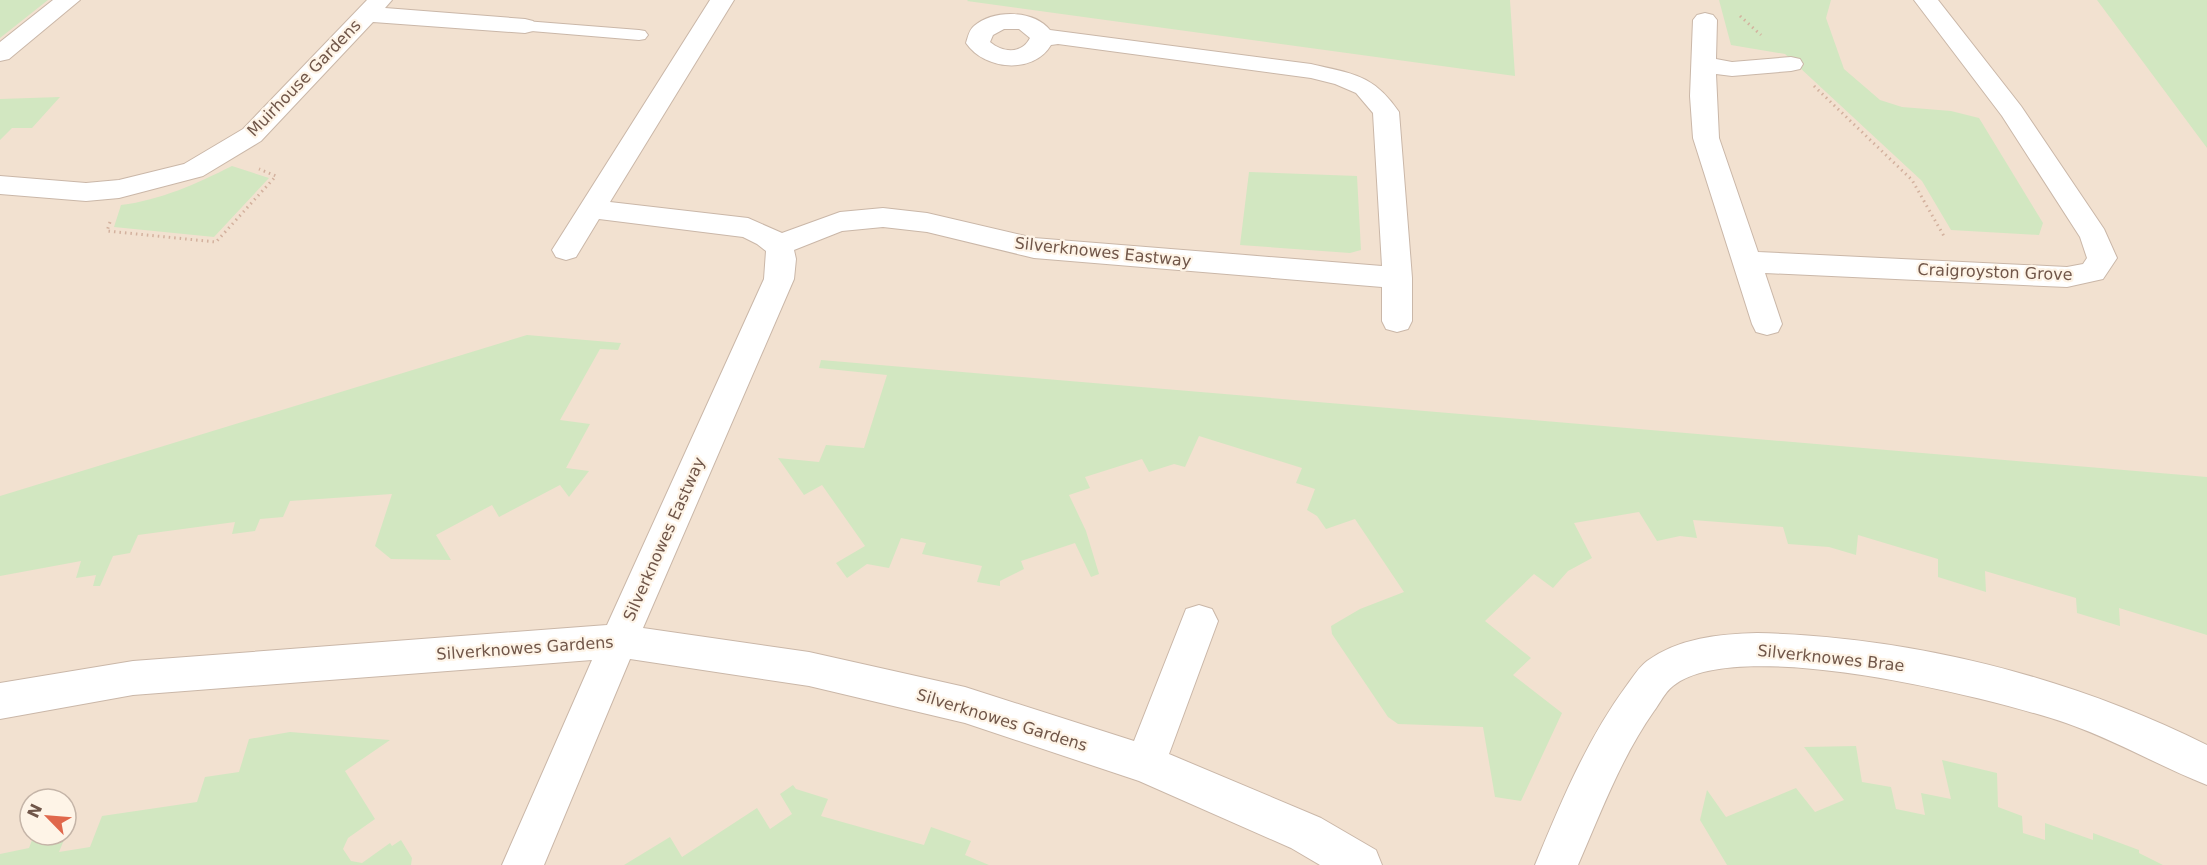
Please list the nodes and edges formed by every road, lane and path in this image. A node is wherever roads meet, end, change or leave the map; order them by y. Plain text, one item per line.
1 (68, 0) edge
2 (723, 0) edge
3 (1926, 0) edge
4 (373, 7) edge
5 (1732, 8) dead end
6 (1705, 20) dead end
7 (525, 26) joint
8 (639, 35) dead end
9 (1042, 38) dead end
10 (0, 54) edge
11 (1791, 64) junction
12 (1703, 65) junction
13 (223, 154) junction
14 (0, 185) edge
15 (119, 189) junction
16 (592, 210) junction
17 (778, 245) junction
18 (566, 250) dead end
19 (1747, 262) junction
20 (1965, 272) junction
21 (1397, 278) junction
22 (1397, 321) dead end
23 (1767, 324) dead end
24 (1199, 621) dead end
25 (619, 641) junction
26 (0, 701) edge
27 (1145, 764) junction
28 (2207, 766) edge
29 (523, 865) edge
30 (1361, 865) edge
31 (1556, 865) edge

1 - 10 street
2 - 16 street
3 - 20 street, Craigroyston Grove
4 - 7 street, Muirhouse Gardens
4 - 13 street, Muirhouse Gardens
5 - 11 path
6 - 12 street
7 - 8 lane
9 - 21 street
11 - 12 street
11 - 20 path
12 - 19 street
13 - 15 street, Muirhouse Gardens
13 - 15 path
14 - 15 street, Muirhouse Gardens
16 - 17 street
16 - 18 street
17 - 21 street, Silverknowes Eastway
17 - 25 street, Silverknowes Eastway
19 - 20 street, Craigroyston Grove
19 - 23 street
21 - 22 street
24 - 27 street
25 - 26 street, Silverknowes Gardens
25 - 27 street, Silverknowes Gardens
25 - 29 street, Silverknowes Eastway
27 - 30 street, Silverknowes Gardens
28 - 31 street, Silverknowes Brae

